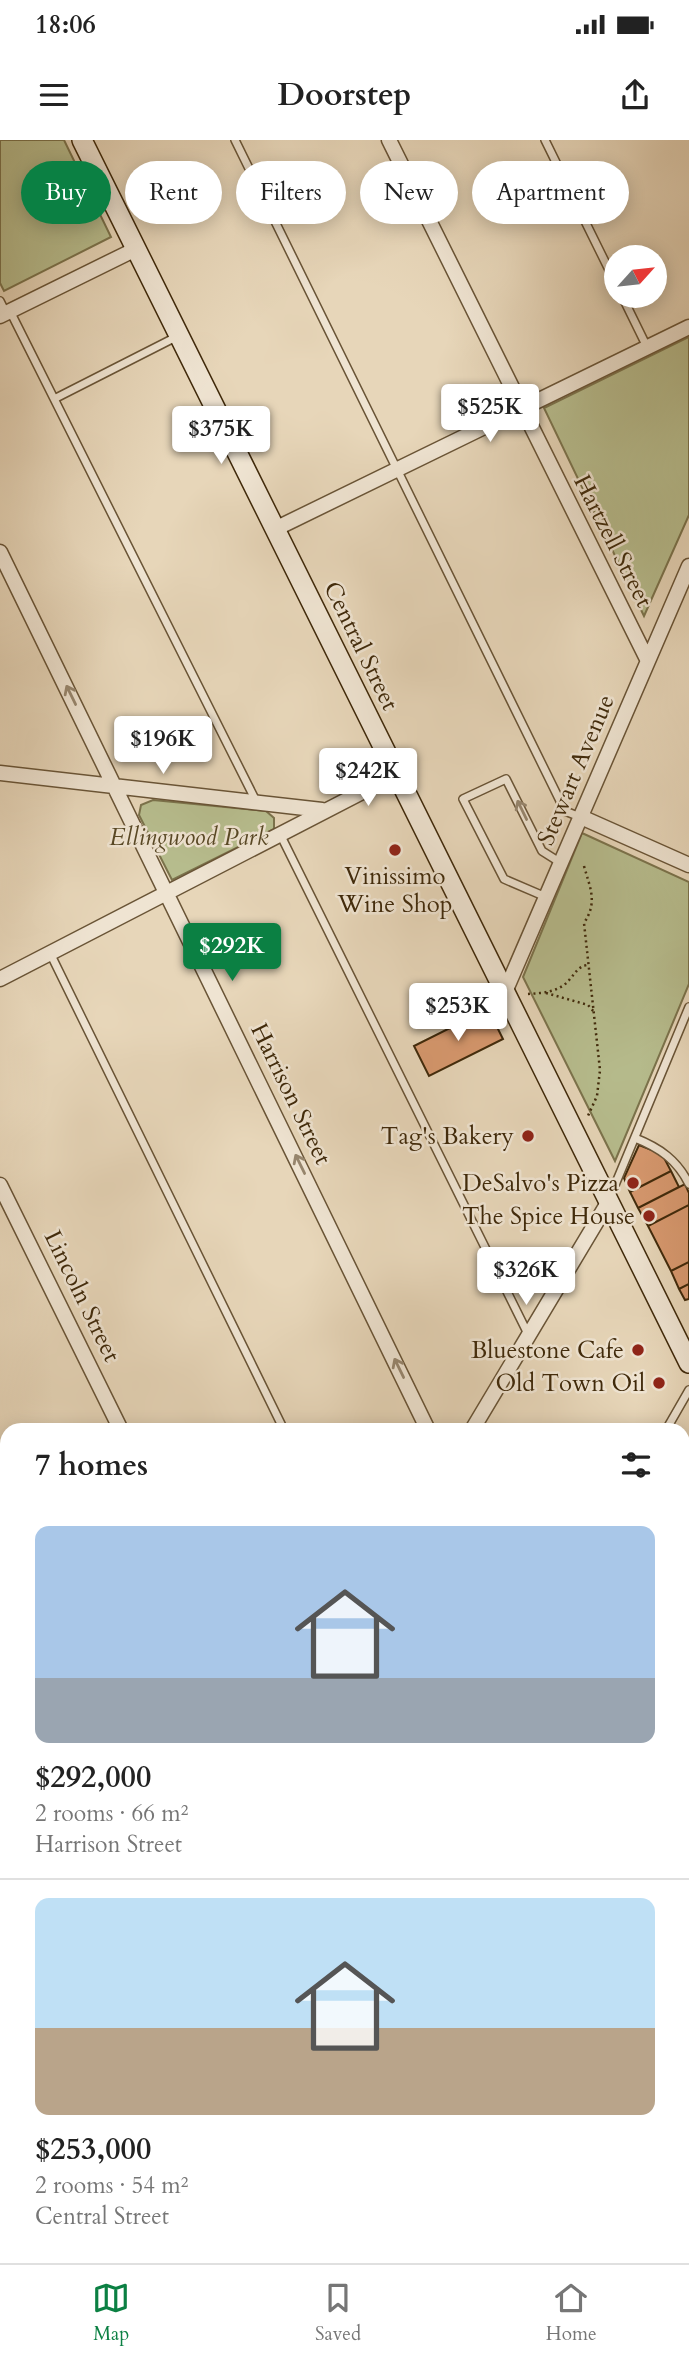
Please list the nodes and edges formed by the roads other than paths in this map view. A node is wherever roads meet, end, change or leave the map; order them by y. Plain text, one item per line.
1 (82, 140) edge
2 (235, 140) edge
3 (389, 140) edge
4 (545, 140) edge
5 (136, 248) junction
6 (604, 260) edge
7 (628, 308) edge
8 (4, 310) edge
9 (689, 327) edge
10 (179, 335) junction
11 (647, 347) junction
12 (56, 398) junction
13 (521, 409) junction
14 (395, 471) junction
15 (275, 529) junction
16 (0, 552) edge
17 (689, 566) edge
18 (648, 661) junction
19 (0, 773) edge
20 (397, 774) junction
21 (117, 789) junction
22 (257, 803) junction
23 (323, 810) junction
24 (581, 817) junction
25 (279, 833) junction
26 (561, 864) junction
27 (689, 865) edge
28 (168, 891) junction
29 (547, 897) junction
30 (50, 953) junction
31 (0, 979) edge
32 (505, 992) junction
33 (689, 1007) edge
34 (635, 1138) junction
35 (689, 1184) edge
36 (0, 1185) edge
37 (609, 1201) junction
38 (529, 1336) junction
39 (689, 1363) edge
40 (689, 1391) edge
41 (118, 1423) edge
42 (281, 1423) edge
43 (425, 1423) edge
44 (476, 1423) edge
45 (670, 1423) edge

1 - 5 main road, Central Street
2 - 14 lane
3 - 13 street, Hartzell Street
4 - 6 lane
5 - 8 street
5 - 10 main road, Central Street
7 - 11 lane
8 - 12 lane
9 - 11 street
10 - 12 lane
10 - 15 main road, Central Street
11 - 13 street
12 - 22 lane
13 - 14 street
13 - 18 street, Hartzell Street
14 - 15 street
14 - 24 lane
15 - 20 main road, Central Street
21 -> 16 street, Harrison Street
17 - 18 street, Stewart Avenue
18 - 24 street, Stewart Avenue
19 - 21 street
20 - 23 street
20 - 32 main road, Central Street
21 - 22 street
21 - 28 street, Harrison Street
22 - 23 street
23 - 25 street
24 - 26 street, Stewart Avenue
24 - 27 street
25 - 28 street
25 - 38 lane
26 - 29 street, Stewart Avenue
26 -> 29 lane
28 - 30 street
43 -> 28 street, Harrison Street
29 - 32 street, Stewart Avenue
30 - 31 street
30 - 42 lane
32 - 37 main road, Central Street
33 - 34 lane
34 - 35 lane
34 - 37 lane
36 - 41 street, Lincoln Street
37 - 38 street
37 - 39 main road, Central Street
38 - 44 street
40 - 45 lane

